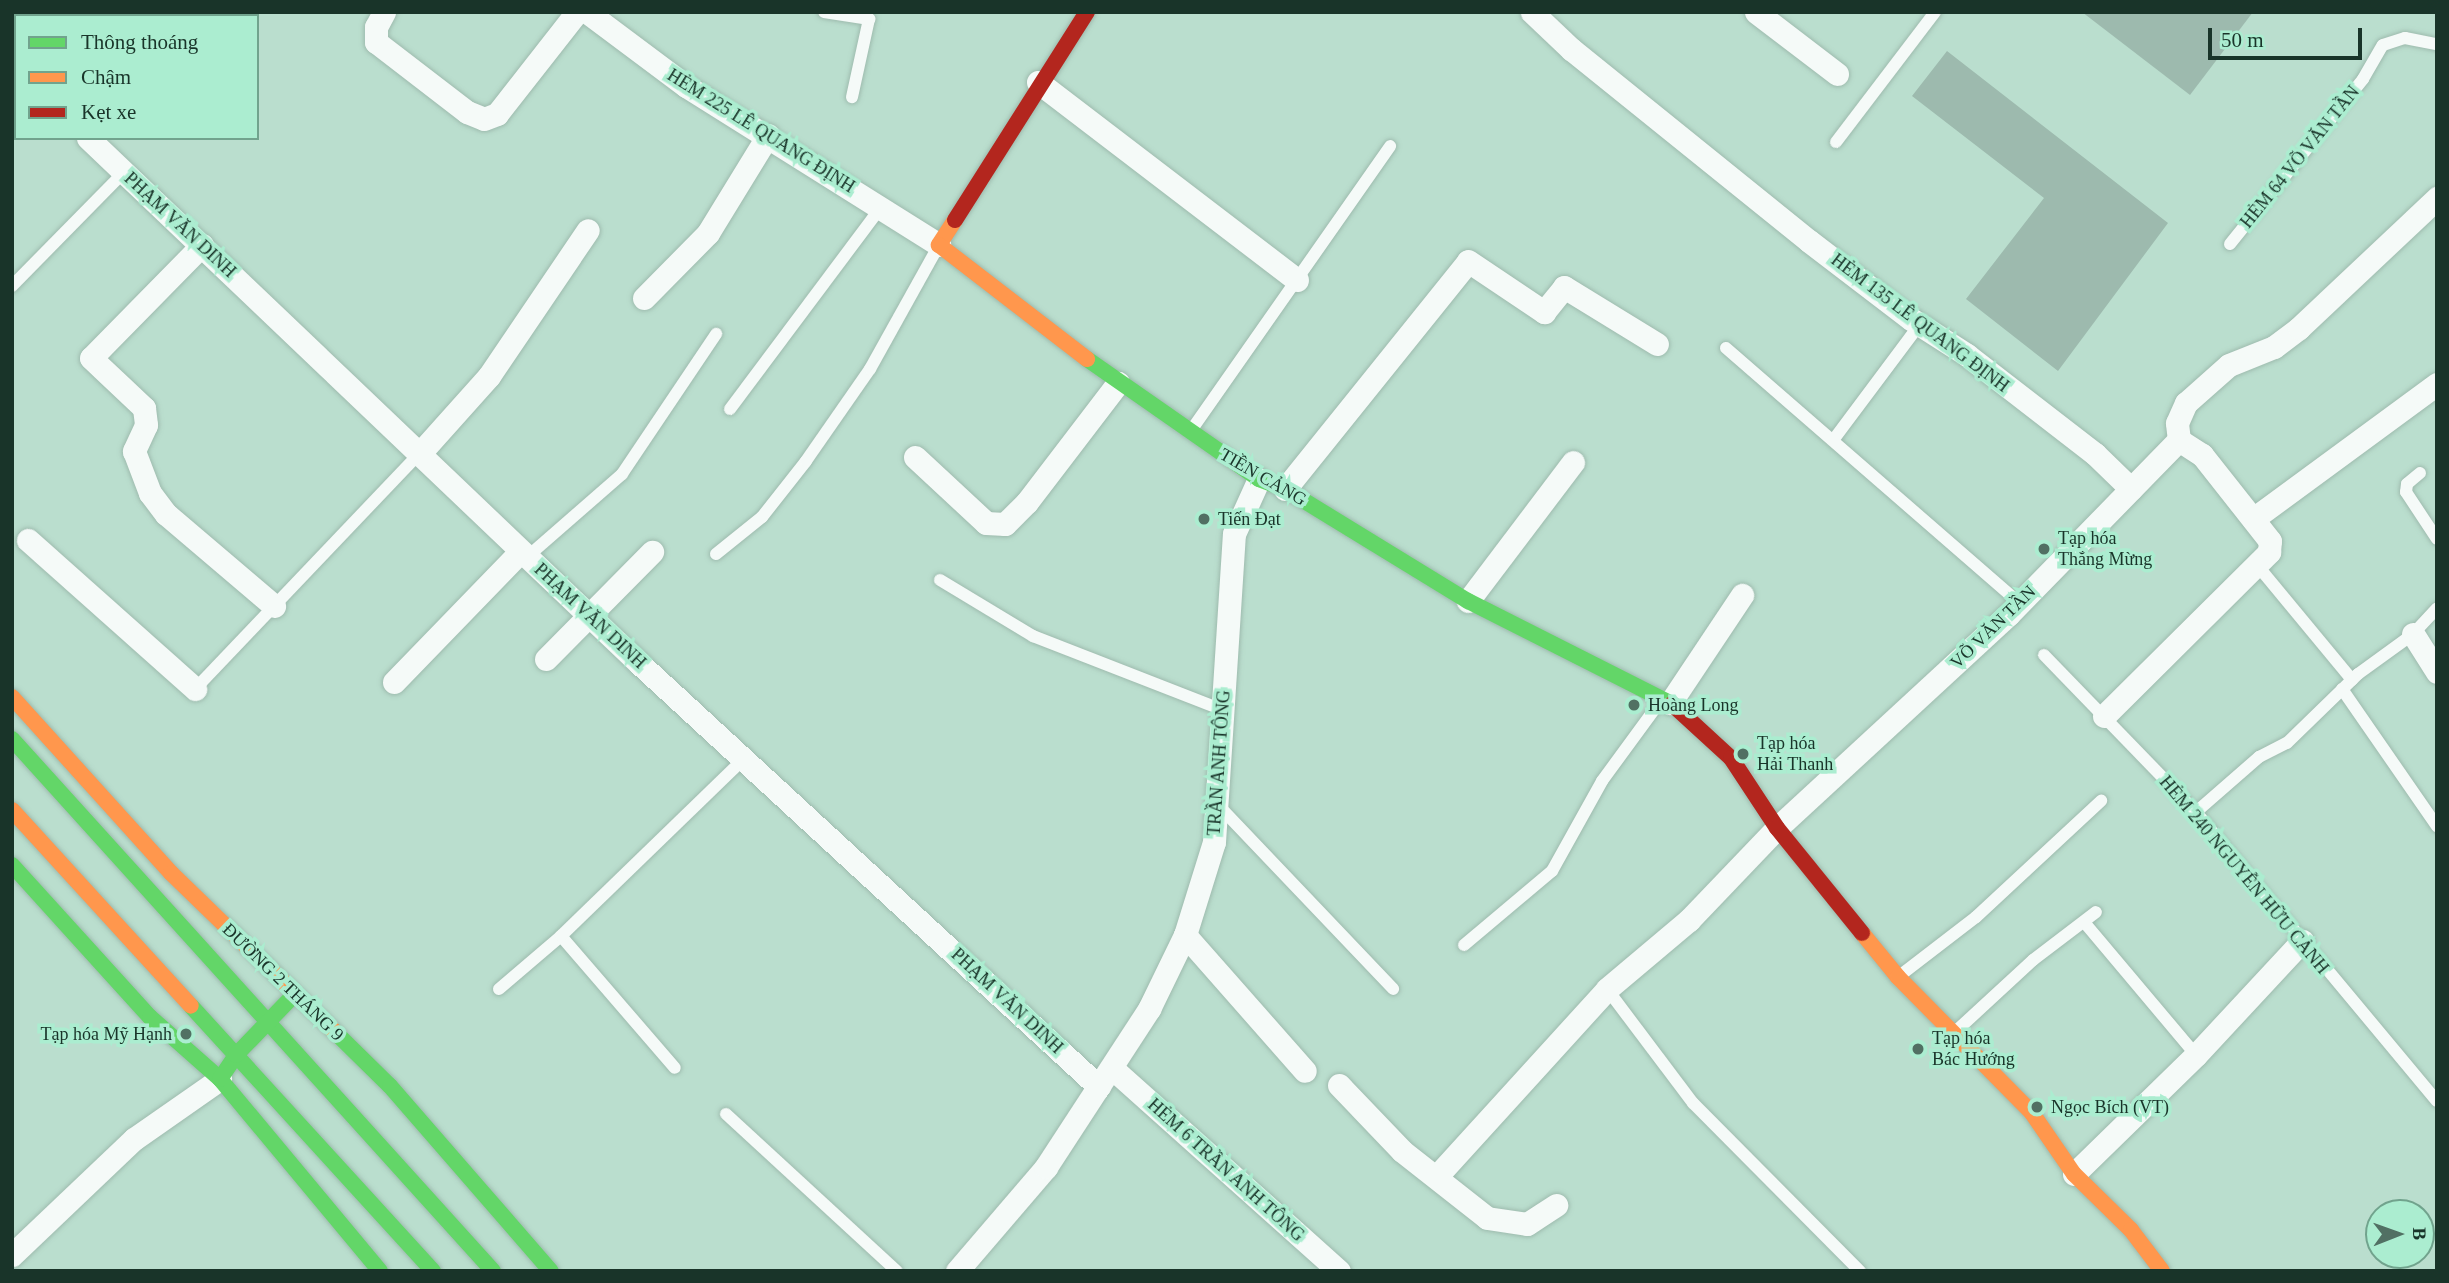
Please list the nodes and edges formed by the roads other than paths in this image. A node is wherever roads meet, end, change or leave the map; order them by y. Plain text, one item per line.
1 (384, 12) edge
2 (577, 12) edge
3 (587, 12) edge
4 (824, 12) edge
5 (1087, 12) edge
6 (1532, 12) edge
7 (1756, 12) edge
8 (1935, 12) edge
9 (2437, 44) edge
10 (1837, 74) dead end
11 (1038, 82) junction
12 (852, 97) dead end
13 (768, 135) junction
14 (90, 140) edge
15 (1836, 142) dead end
16 (1390, 146) dead end
17 (124, 172) junction
18 (2437, 198) edge
19 (881, 207) junction
20 (588, 230) dead end
21 (2230, 244) dead end
22 (202, 245) junction
23 (939, 245) junction
24 (1297, 280) junction
25 (12, 286) edge
26 (644, 298) dead end
27 (1920, 324) junction
28 (716, 334) dead end
29 (1657, 344) dead end
30 (1726, 348) dead end
31 (1118, 383) junction
32 (2437, 384) edge
33 (730, 409) dead end
34 (1189, 432) junction
35 (1835, 439) junction
36 (2179, 440) junction
37 (421, 452) junction
38 (915, 457) dead end
39 (1573, 462) dead end
40 (2420, 473) dead end
41 (1259, 479) junction
42 (1285, 489) junction
43 (2131, 489) junction
44 (2253, 519) junction
45 (2437, 539) edge
46 (28, 540) dead end
47 (652, 552) dead end
48 (524, 554) junction
49 (716, 554) dead end
50 (2257, 565) junction
51 (940, 580) dead end
52 (1742, 595) dead end
53 (1468, 601) junction
54 (2019, 603) junction
55 (274, 606) junction
56 (2437, 608) edge
57 (589, 615) junction
58 (2413, 634) junction
59 (2044, 655) dead end
60 (546, 659) dead end
61 (2437, 672) edge
62 (394, 682) dead end
63 (2347, 684) junction
64 (195, 689) joint
65 (12, 697) edge
66 (1666, 701) junction
67 (1223, 710) junction
68 (2104, 716) junction
69 (12, 739) edge
70 (745, 758) junction
71 (2101, 801) dead end
72 (1218, 805) junction
73 (12, 810) edge
74 (2196, 811) junction
75 (2437, 826) edge
76 (1777, 828) junction
77 (12, 865) edge
78 (2096, 912) dead end
79 (2084, 922) junction
80 (1185, 935) junction
81 (561, 936) junction
82 (2302, 941) junction
83 (1464, 945) dead end
84 (1898, 977) junction
85 (499, 989) dead end
86 (1393, 989) dead end
87 (1606, 989) junction
88 (295, 994) junction
89 (268, 1021) junction
90 (1953, 1033) junction
91 (236, 1055) junction
92 (2196, 1055) junction
93 (674, 1068) dead end
94 (1306, 1071) dead end
95 (1106, 1078) junction
96 (220, 1079) junction
97 (1339, 1085) dead end
98 (2437, 1101) edge
99 (726, 1114) dead end
100 (2074, 1174) junction
101 (1437, 1176) junction
102 (1556, 1205) dead end
103 (12, 1255) edge
104 (380, 1271) edge
105 (433, 1271) edge
106 (493, 1271) edge
107 (551, 1271) edge
108 (897, 1271) edge
109 (957, 1271) edge
110 (1339, 1271) edge
111 (1860, 1271) edge
112 (2162, 1271) edge

1 - 2 street
3 - 13 street, HẺM 225 LÊ QUANG ĐỊNH
4 - 12 lane
5 - 11 main road
6 - 27 street, HẺM 135 LÊ QUANG ĐỊNH
7 - 10 street
8 - 15 lane
9 - 21 lane, HẺM 64 VÕ VĂN TẦN
11 - 23 main road
11 - 24 street
13 - 19 street, HẺM 225 LÊ QUANG ĐỊNH
13 - 26 street
14 - 17 street, PHẠM VĂN DINH
16 - 24 lane
17 - 22 street, PHẠM VĂN DINH
17 - 25 lane
18 - 36 street
19 - 23 street, HẺM 225 LÊ QUANG ĐỊNH
19 - 33 lane
20 - 37 street
22 - 37 street, PHẠM VĂN DINH
22 - 55 street
23 - 31 main road, TIỀN CẢNG
23 - 49 lane
24 - 34 lane
27 - 35 lane
27 - 43 street, HẺM 135 LÊ QUANG ĐỊNH
28 - 48 lane
29 - 42 street
30 - 35 lane
31 - 34 main road, TIỀN CẢNG
31 - 38 street
32 - 44 street
34 - 41 main road, TIỀN CẢNG
35 - 54 lane
36 - 43 street, VÕ VĂN TẦN
36 - 44 street
37 - 48 street, PHẠM VĂN DINH
37 - 55 lane
39 - 53 street
40 - 45 lane
41 - 42 main road, TIỀN CẢNG
41 - 67 street, TRẦN ANH TÔNG
42 - 53 main road, TIỀN CẢNG
43 - 54 street, VÕ VĂN TẦN
44 - 50 street
46 - 64 street
47 - 57 street
48 - 57 street, PHẠM VĂN DINH
48 - 62 street
50 - 63 lane
50 - 68 street
51 - 67 lane
52 - 66 street
53 - 66 main road, TIỀN CẢNG
54 - 76 street, VÕ VĂN TẦN
55 - 64 lane
56 - 58 lane
57 - 60 street
57 - 70 street, PHẠM VĂN DINH
58 - 61 street
58 - 63 lane
59 - 68 lane, HẺM 240 NGUYỄN HỮU CẢNH
63 - 74 lane
63 - 75 lane
65 - 88 main road, ĐƯỜNG 2 THÁNG 9
66 - 76 main road, TIỀN CẢNG
66 - 83 lane
67 - 72 street, TRẦN ANH TÔNG
68 - 74 lane, HẺM 240 NGUYỄN HỮU CẢNH
69 - 89 main road, ĐƯỜNG 2 THÁNG 9
70 - 81 lane
70 - 95 street, PHẠM VĂN DINH
71 - 84 lane
72 - 80 street, TRẦN ANH TÔNG
72 - 86 lane
73 - 91 main road
74 - 82 lane, HẺM 240 NGUYỄN HỮU CẢNH
76 - 84 main road, TIỀN CẢNG
76 - 87 street, VÕ VĂN TẦN
77 - 96 main road
78 - 79 lane
79 - 90 lane
79 - 92 lane
80 - 94 street
80 - 95 street, TRẦN ANH TÔNG
81 - 85 lane
81 - 93 lane
82 - 92 street
82 - 98 lane, HẺM 240 NGUYỄN HỮU CẢNH
84 - 90 main road, TIỀN CẢNG
87 - 101 street, VÕ VĂN TẦN
87 - 111 lane
88 - 89 main road
88 - 107 main road, ĐƯỜNG 2 THÁNG 9
89 - 91 main road
89 - 106 main road, ĐƯỜNG 2 THÁNG 9
90 - 100 main road, TIỀN CẢNG
91 - 96 main road
91 - 105 main road
92 - 100 street
95 - 109 street, TRẦN ANH TÔNG
95 - 110 street, HẺM 6 TRẦN ANH TÔNG
96 - 103 street
96 - 104 main road
97 - 101 street
99 - 108 lane
100 - 112 main road, TIỀN CẢNG
101 - 102 street

